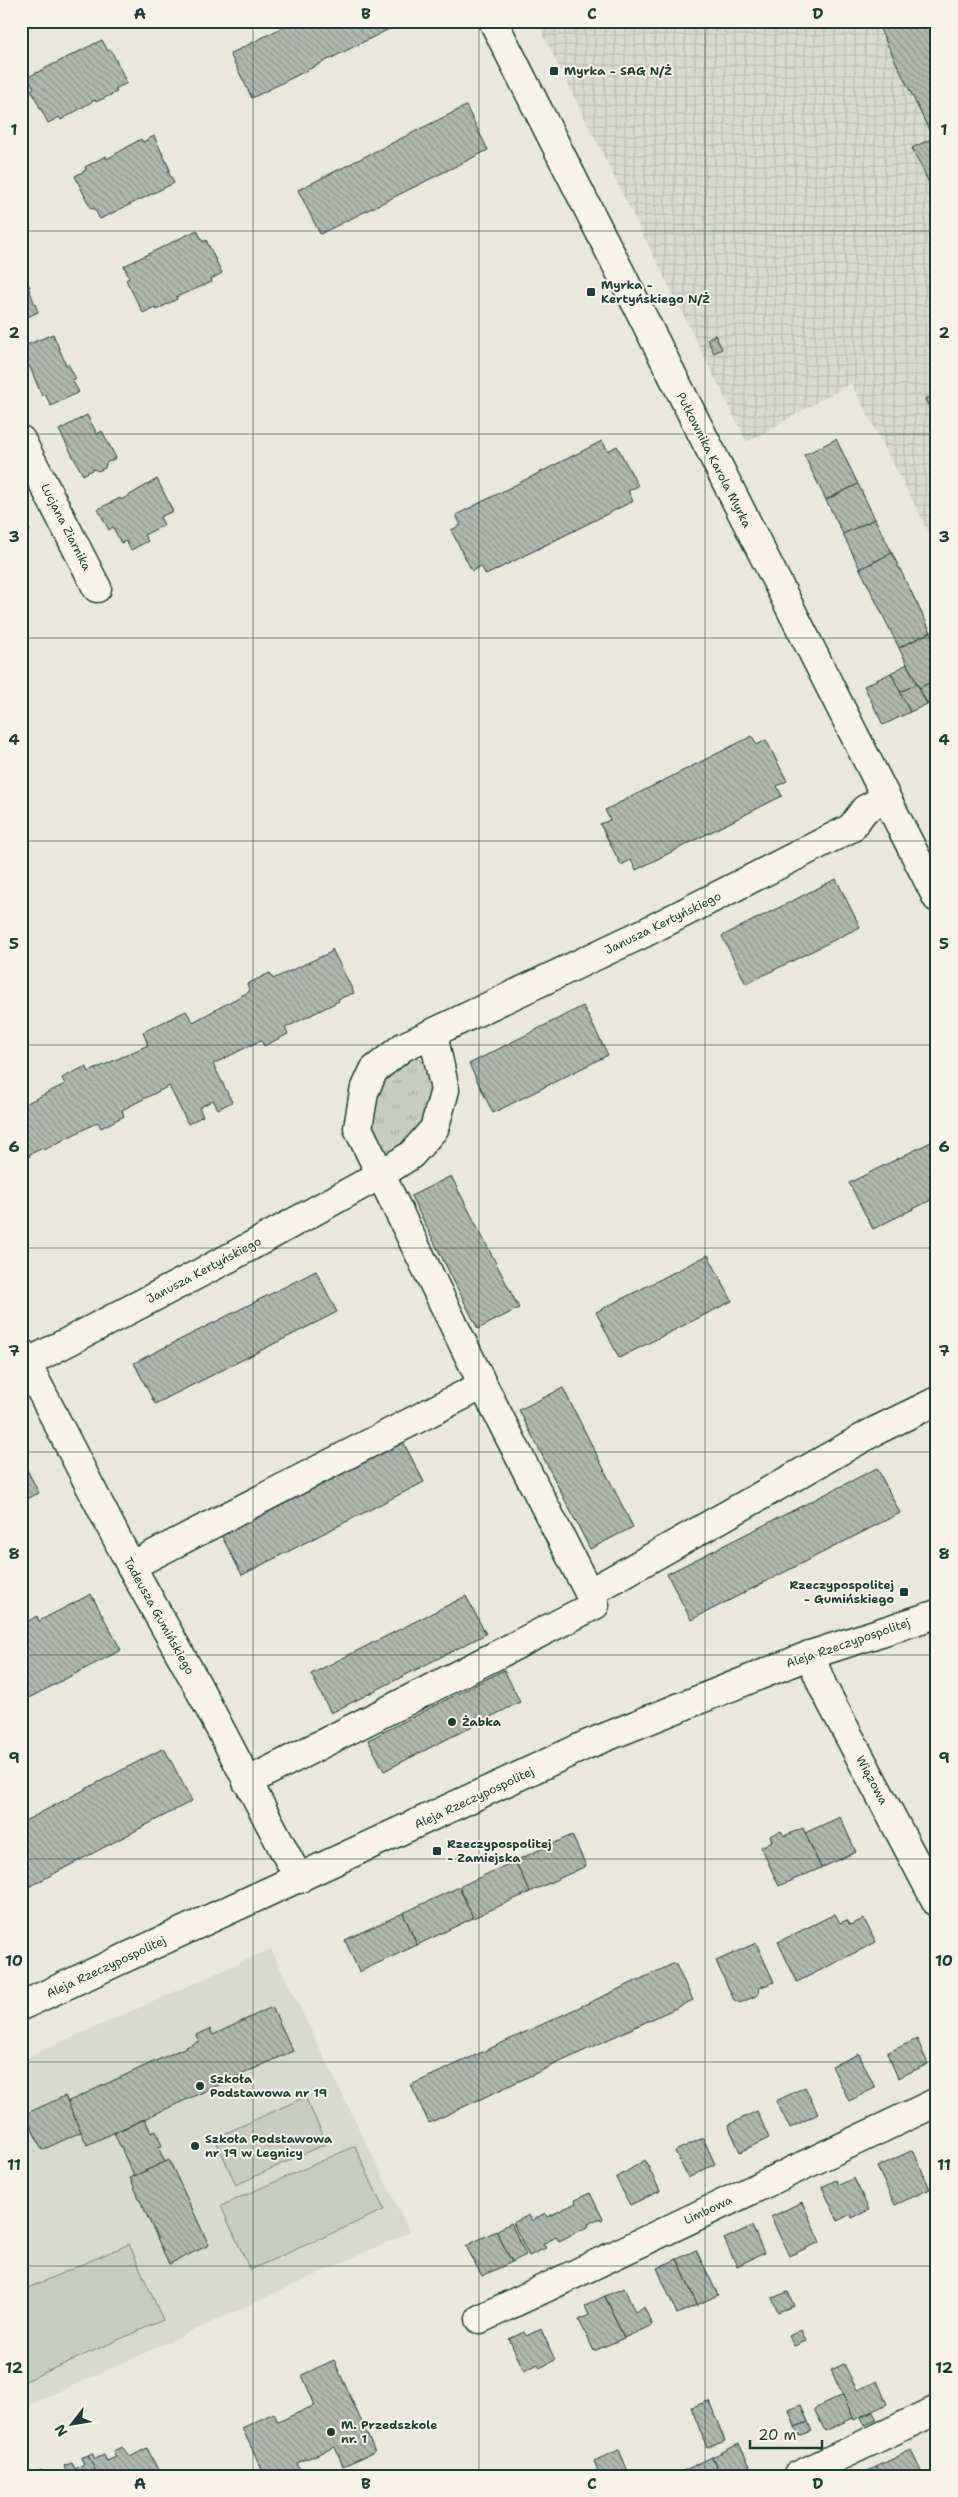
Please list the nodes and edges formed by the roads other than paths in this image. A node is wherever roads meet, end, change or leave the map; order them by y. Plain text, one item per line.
1 (493, 21) edge
2 (21, 440) edge
3 (97, 588) dead end
4 (885, 799) junction
5 (937, 898) edge
6 (432, 1034) junction
7 (380, 1174) junction
8 (24, 1358) edge
9 (483, 1385) junction
10 (937, 1400) edge
11 (131, 1566) junction
12 (589, 1593) junction
13 (937, 1614) edge
14 (810, 1655) junction
15 (247, 1782) junction
16 (299, 1879) junction
17 (937, 1903) edge
18 (21, 2006) edge
19 (937, 2102) edge
20 (480, 2318) dead end
21 (937, 2410) edge
22 (796, 2476) edge

1 - 4 street, Pułkownika Karola Myrka
2 - 3 street, Lucjana Ziarnika
4 - 5 street, Pułkownika Karola Myrka
4 - 6 street, Janusza Kertyńskiego
6 - 7 street, Janusza Kertyńskiego
6 - 7 street, Janusza Kertyńskiego
7 - 8 street, Janusza Kertyńskiego
7 - 9 street
8 - 11 street, Tadeusza Gumińskiego
9 - 11 street
9 - 12 street
10 - 12 street
11 - 15 street, Tadeusza Gumińskiego
12 - 15 street
13 - 14 street, Aleja Rzeczypospolitej
14 - 16 street, Aleja Rzeczypospolitej
14 - 17 street, Wiązowa
15 - 16 street, Tadeusza Gumińskiego
16 - 18 street, Aleja Rzeczypospolitej
19 - 20 street, Limbowa
21 - 22 street

